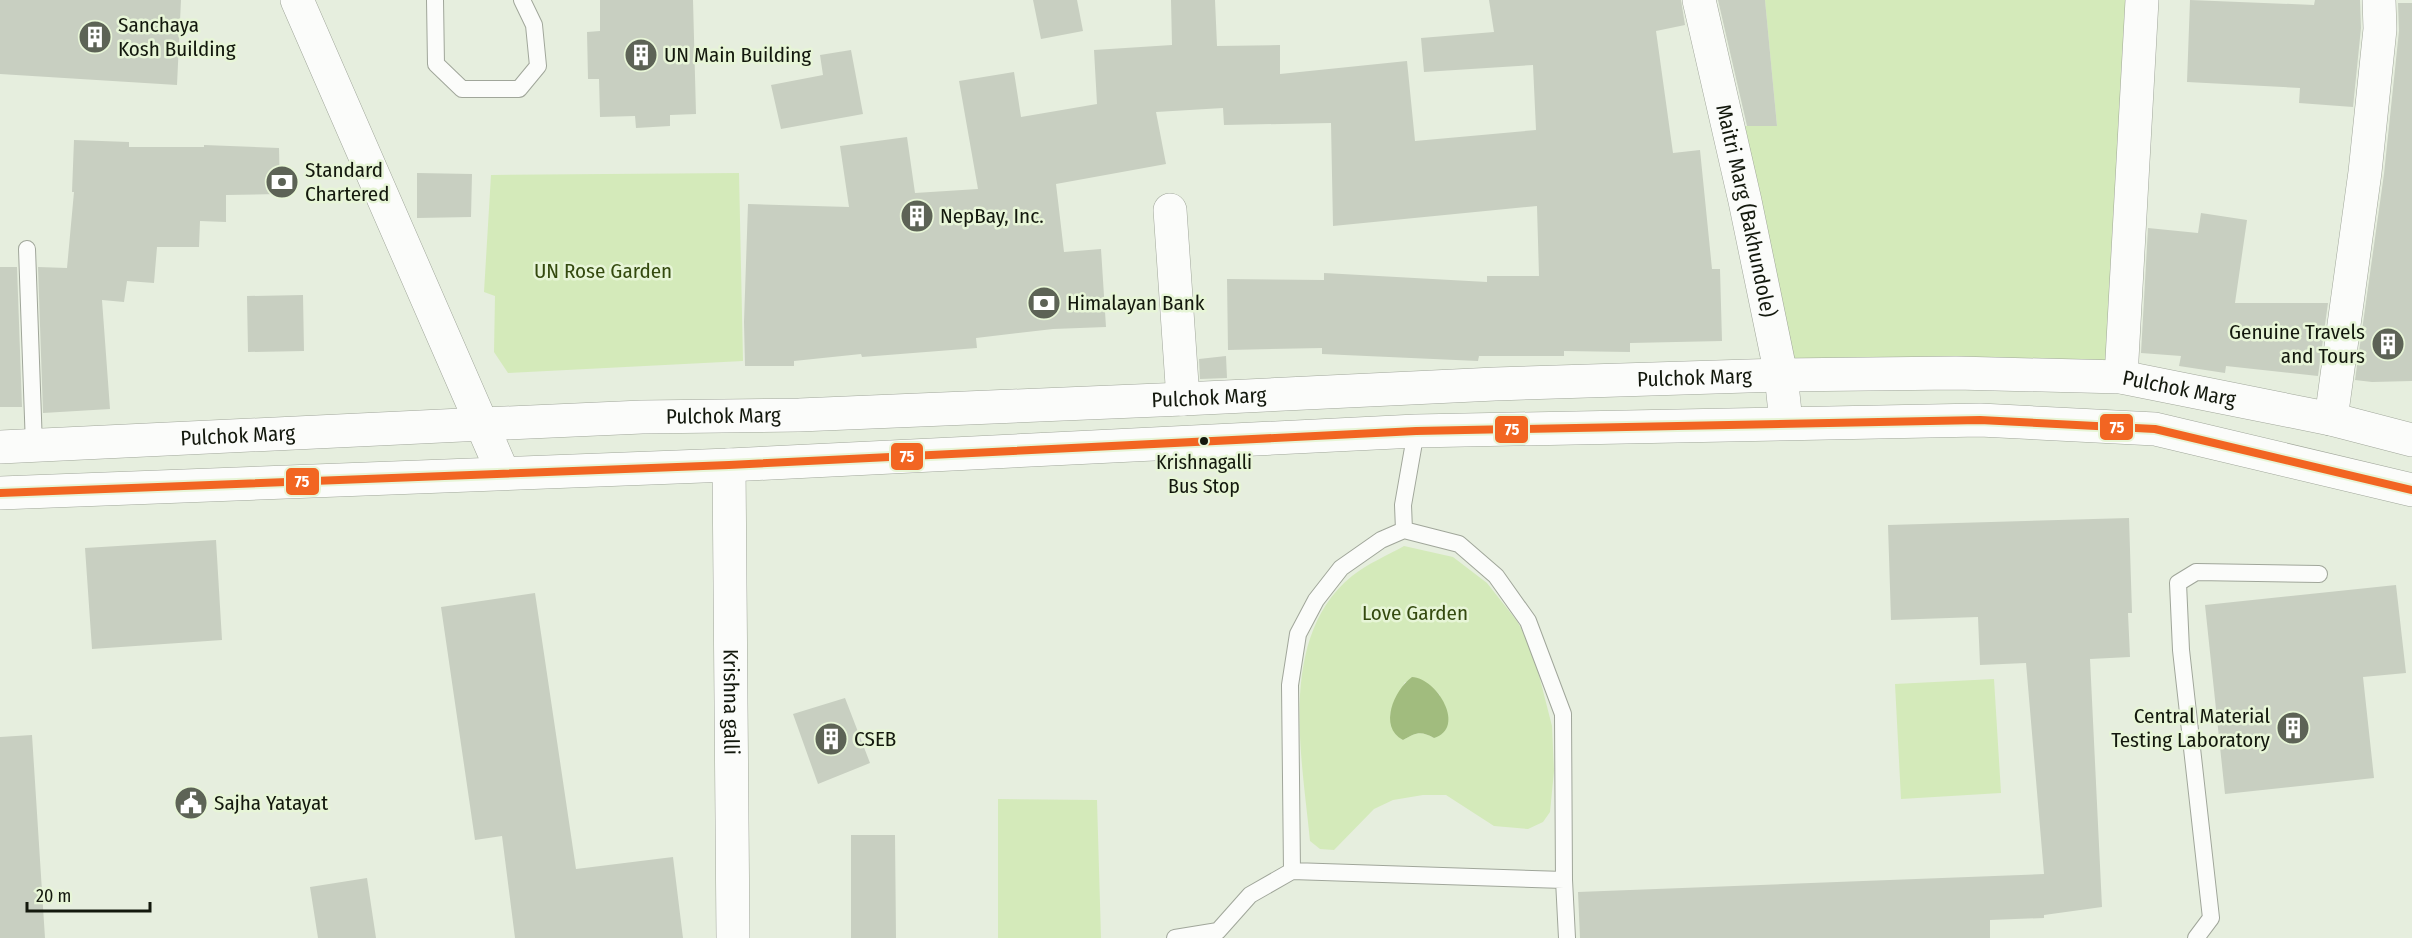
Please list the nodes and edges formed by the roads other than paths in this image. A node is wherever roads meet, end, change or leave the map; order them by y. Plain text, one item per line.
1 (297, 0) edge
2 (435, 0) edge
3 (522, 0) edge
4 (1699, 0) edge
5 (2142, 0) edge
6 (2379, 0) edge
7 (1170, 210) dead end
8 (27, 249) dead end
9 (1781, 375) junction
10 (2121, 377) junction
11 (1183, 399) junction
12 (2331, 419) junction
13 (1786, 422) junction
14 (483, 424) junction
15 (1416, 431) junction
16 (2412, 440) edge
17 (34, 446) junction
18 (0, 447) edge
19 (729, 465) junction
20 (503, 473) junction
21 (2412, 490) edge
22 (0, 493) edge
23 (1404, 530) junction
24 (2319, 574) dead end
25 (1292, 871) junction
26 (1564, 880) junction
27 (733, 938) edge
28 (1175, 938) edge
29 (1567, 938) edge
30 (2196, 938) edge

1 - 14 main road
2 - 3 lane
4 - 9 main road, Maitri Marg (Bakhundole)
5 - 10 main road
6 - 12 main road
7 - 11 main road
8 - 17 lane
9 - 10 main road, Pulchok Marg
9 - 11 main road, Pulchok Marg
9 - 13 main road, Maitri Marg (Bakhundole)
10 - 12 main road, Pulchok Marg
11 - 14 main road, Pulchok Marg
12 - 16 main road, Pulchok Marg
13 - 15 main road, Pulchok Marg
13 - 21 main road, Pulchok Marg
14 - 17 main road, Pulchok Marg
14 - 20 main road
15 - 19 main road, Pulchok Marg
15 - 23 lane
17 - 18 main road, Pulchok Marg
19 - 20 main road, Pulchok Marg
19 - 27 main road, Krishna galli
20 - 22 main road, Pulchok Marg
23 - 25 lane
23 - 26 lane
24 - 30 lane
25 - 26 lane
25 - 28 lane
26 - 29 lane

